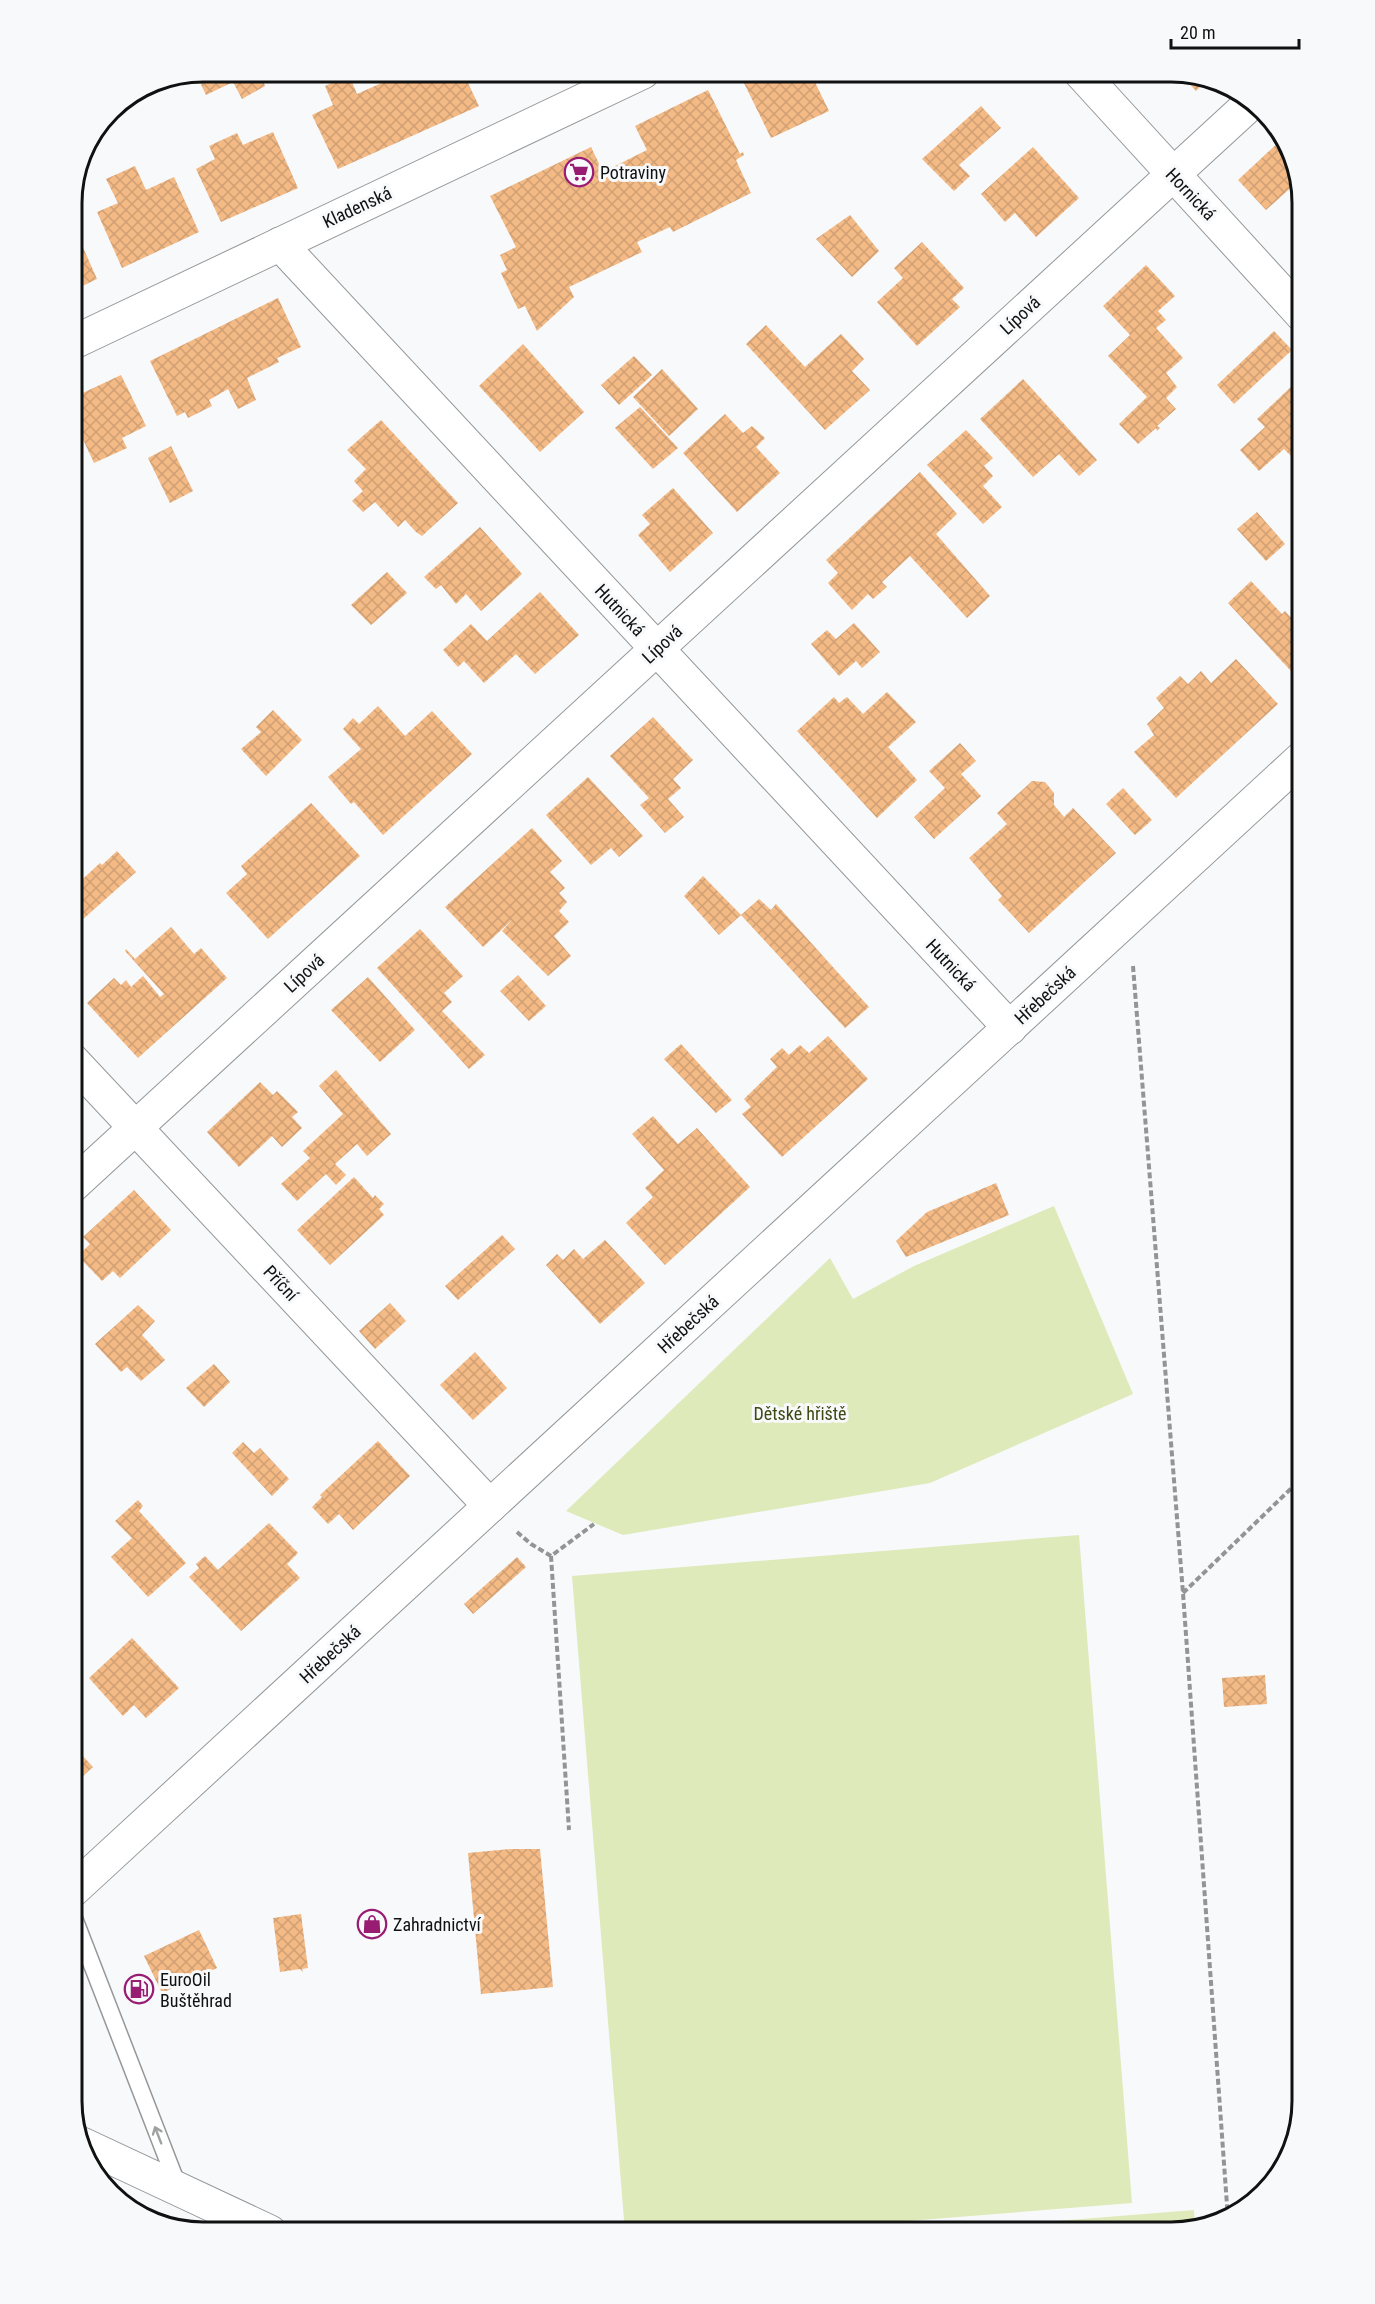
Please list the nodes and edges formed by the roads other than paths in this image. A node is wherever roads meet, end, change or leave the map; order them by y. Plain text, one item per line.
1 (620, 83) edge
2 (1090, 83) edge
3 (1245, 108) edge
4 (1173, 174) junction
5 (280, 244) junction
6 (1292, 304) edge
7 (83, 338) edge
8 (657, 649) junction
9 (1292, 768) edge
10 (1010, 1028) junction
11 (83, 1072) edge
12 (136, 1127) junction
13 (83, 1176) edge
14 (490, 1506) junction
15 (83, 1881) edge
16 (83, 1941) edge
17 (93, 2149) edge
18 (180, 2190) junction
19 (247, 2221) edge

1 - 5 street, Kladenská
2 - 4 street, Hornická
3 - 4 street, Lípová
4 - 6 street, Hornická
4 - 8 street, Lípová
5 - 7 street, Kladenská
5 - 8 street, Hutnická
8 - 10 street, Hutnická
8 - 12 street, Lípová
9 - 10 street, Hřebečská
10 - 14 street, Hřebečská
11 - 12 street, Příční
12 - 13 street, Lípová
12 - 14 street, Příční
14 - 15 street, Hřebečská
18 -> 16 lane
17 - 18 street
18 - 19 street

